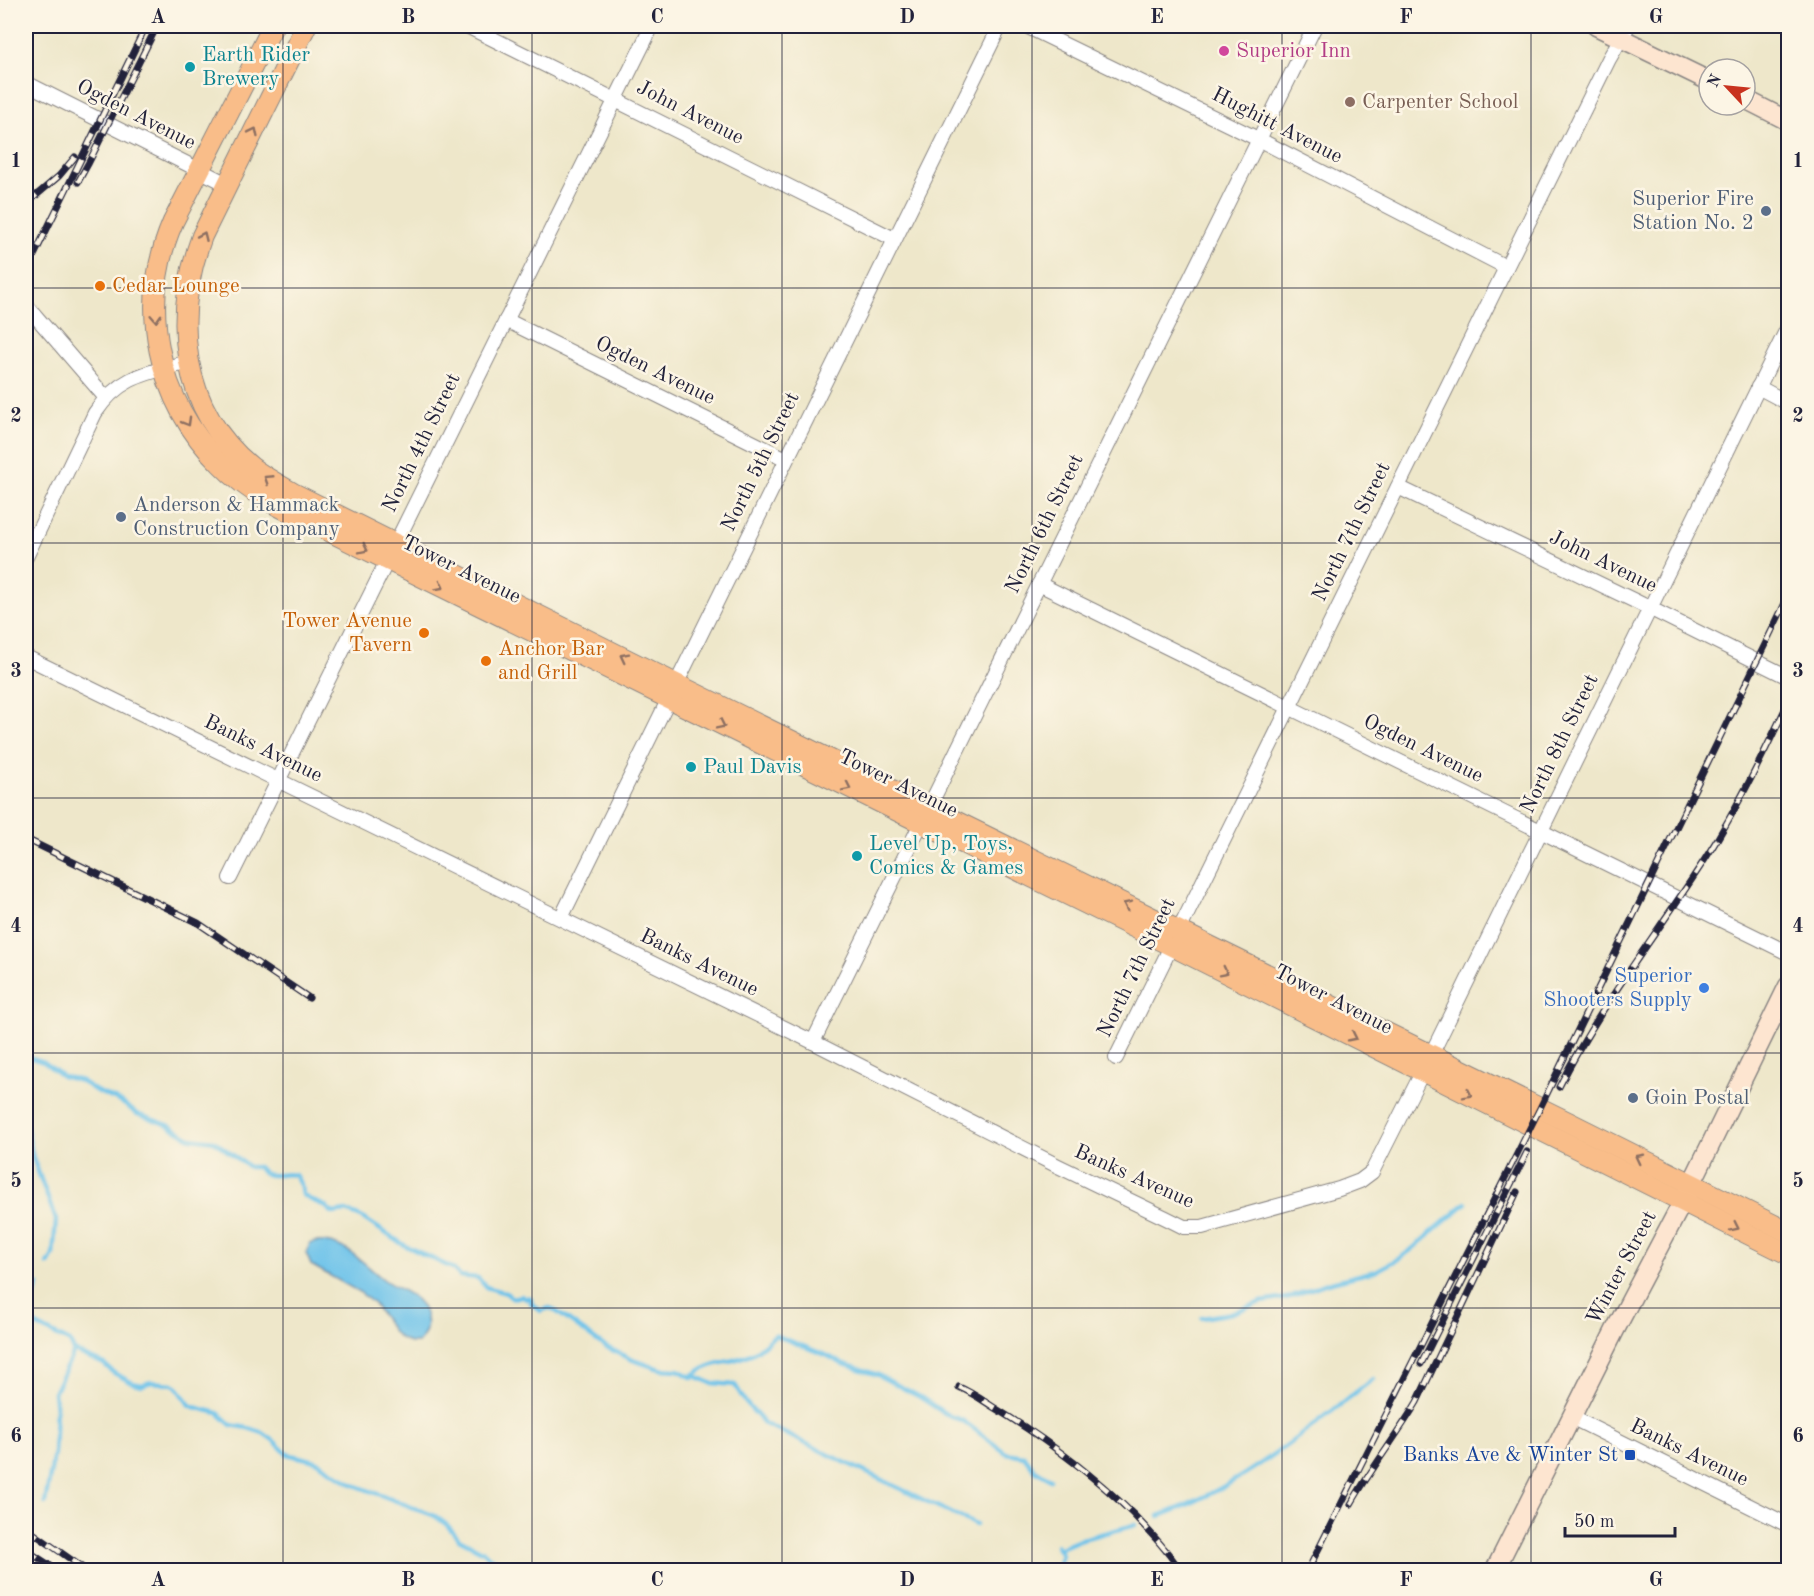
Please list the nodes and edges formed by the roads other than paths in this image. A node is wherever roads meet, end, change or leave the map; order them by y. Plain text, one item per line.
1 (273, 26) edge
2 (306, 26) edge
3 (468, 26) edge
4 (652, 26) edge
5 (1000, 26) edge
6 (1026, 26) edge
7 (1315, 26) edge
8 (1596, 26) edge
9 (1624, 32) edge
10 (1697, 74) edge
11 (26, 83) edge
12 (615, 99) junction
13 (1757, 105) edge
14 (1788, 121) edge
15 (1258, 139) junction
16 (198, 170) junction
17 (229, 185) junction
18 (894, 239) junction
19 (1506, 267) junction
20 (26, 305) edge
21 (506, 320) junction
22 (1788, 327) edge
23 (189, 362) junction
24 (163, 369) junction
25 (1758, 387) junction
26 (106, 398) junction
27 (1788, 403) edge
28 (786, 459) junction
29 (1398, 487) junction
30 (391, 552) junction
31 (26, 557) edge
32 (1039, 584) junction
33 (1650, 608) junction
34 (26, 657) edge
35 (1788, 677) edge
36 (672, 691) junction
37 (1290, 707) junction
38 (279, 779) junction
39 (925, 815) junction
40 (1540, 831) junction
41 (230, 878) dead end
42 (561, 918) junction
43 (1176, 938) junction
44 (1788, 953) edge
45 (1788, 986) edge
46 (813, 1042) junction
47 (1116, 1058) dead end
48 (1427, 1063) junction
49 (1365, 1178) joint
50 (1687, 1193) junction
51 (1788, 1232) edge
52 (1788, 1254) edge
53 (1571, 1417) junction
54 (1788, 1526) edge
55 (1495, 1570) edge

1 - 16 main road, Tower Avenue
17 -> 2 main road, Tower Avenue
3 - 12 street, John Avenue
4 - 12 street, North 4th Street
5 - 18 street, North 5th Street
6 - 15 street, Hughitt Avenue
7 - 15 street, North 6th Street
8 - 9 street
9 - 10 street
9 - 19 street, North 7th Street
11 - 16 street, Ogden Avenue
12 - 18 street, John Avenue
12 - 21 street, North 4th Street
13 - 14 street
15 - 19 street, Hughitt Avenue
15 - 32 street, North 6th Street
16 - 17 street, Ogden Avenue
16 -> 24 main road, Tower Avenue
23 -> 17 main road, Tower Avenue
18 - 28 street, North 5th Street
19 - 29 street, North 7th Street
20 - 26 street
21 - 28 street, Ogden Avenue
21 - 30 street, North 4th Street
22 - 25 street, North 8th Street
23 - 24 street
30 -> 23 main road, Tower Avenue
24 - 26 street
24 -> 30 main road, Tower Avenue
25 - 27 street
25 - 33 street, North 8th Street
26 - 31 street
28 - 36 street, North 5th Street
29 - 33 street, John Avenue
29 - 37 street, North 7th Street
30 - 36 main road, Tower Avenue
30 - 38 street, North 4th Street
32 - 37 street, Ogden Avenue
32 - 39 street, North 6th Street
33 - 35 street, John Avenue
33 - 40 street, North 8th Street
34 - 38 street, Banks Avenue
36 - 39 main road, Tower Avenue
36 - 42 street, North 5th Street
37 - 40 street, Ogden Avenue
37 - 43 street, North 7th Street
38 - 41 street, North 4th Street
38 - 42 street, Banks Avenue
39 - 43 main road, Tower Avenue
39 - 46 street, North 6th Street
40 - 44 street, Ogden Avenue
40 - 48 street, North 8th Street
42 - 46 street, Banks Avenue
43 - 47 street, North 7th Street
43 - 48 main road, Tower Avenue
45 - 50 street, Winter Street
46 - 49 street, Banks Avenue
48 - 49 street, North 8th Street
48 - 50 main road, Tower Avenue
50 - 51 main road, Tower Avenue
50 -> 52 main road, Tower Avenue
50 - 53 street, Winter Street
53 - 54 street, Banks Avenue
53 - 55 street, Winter Street

